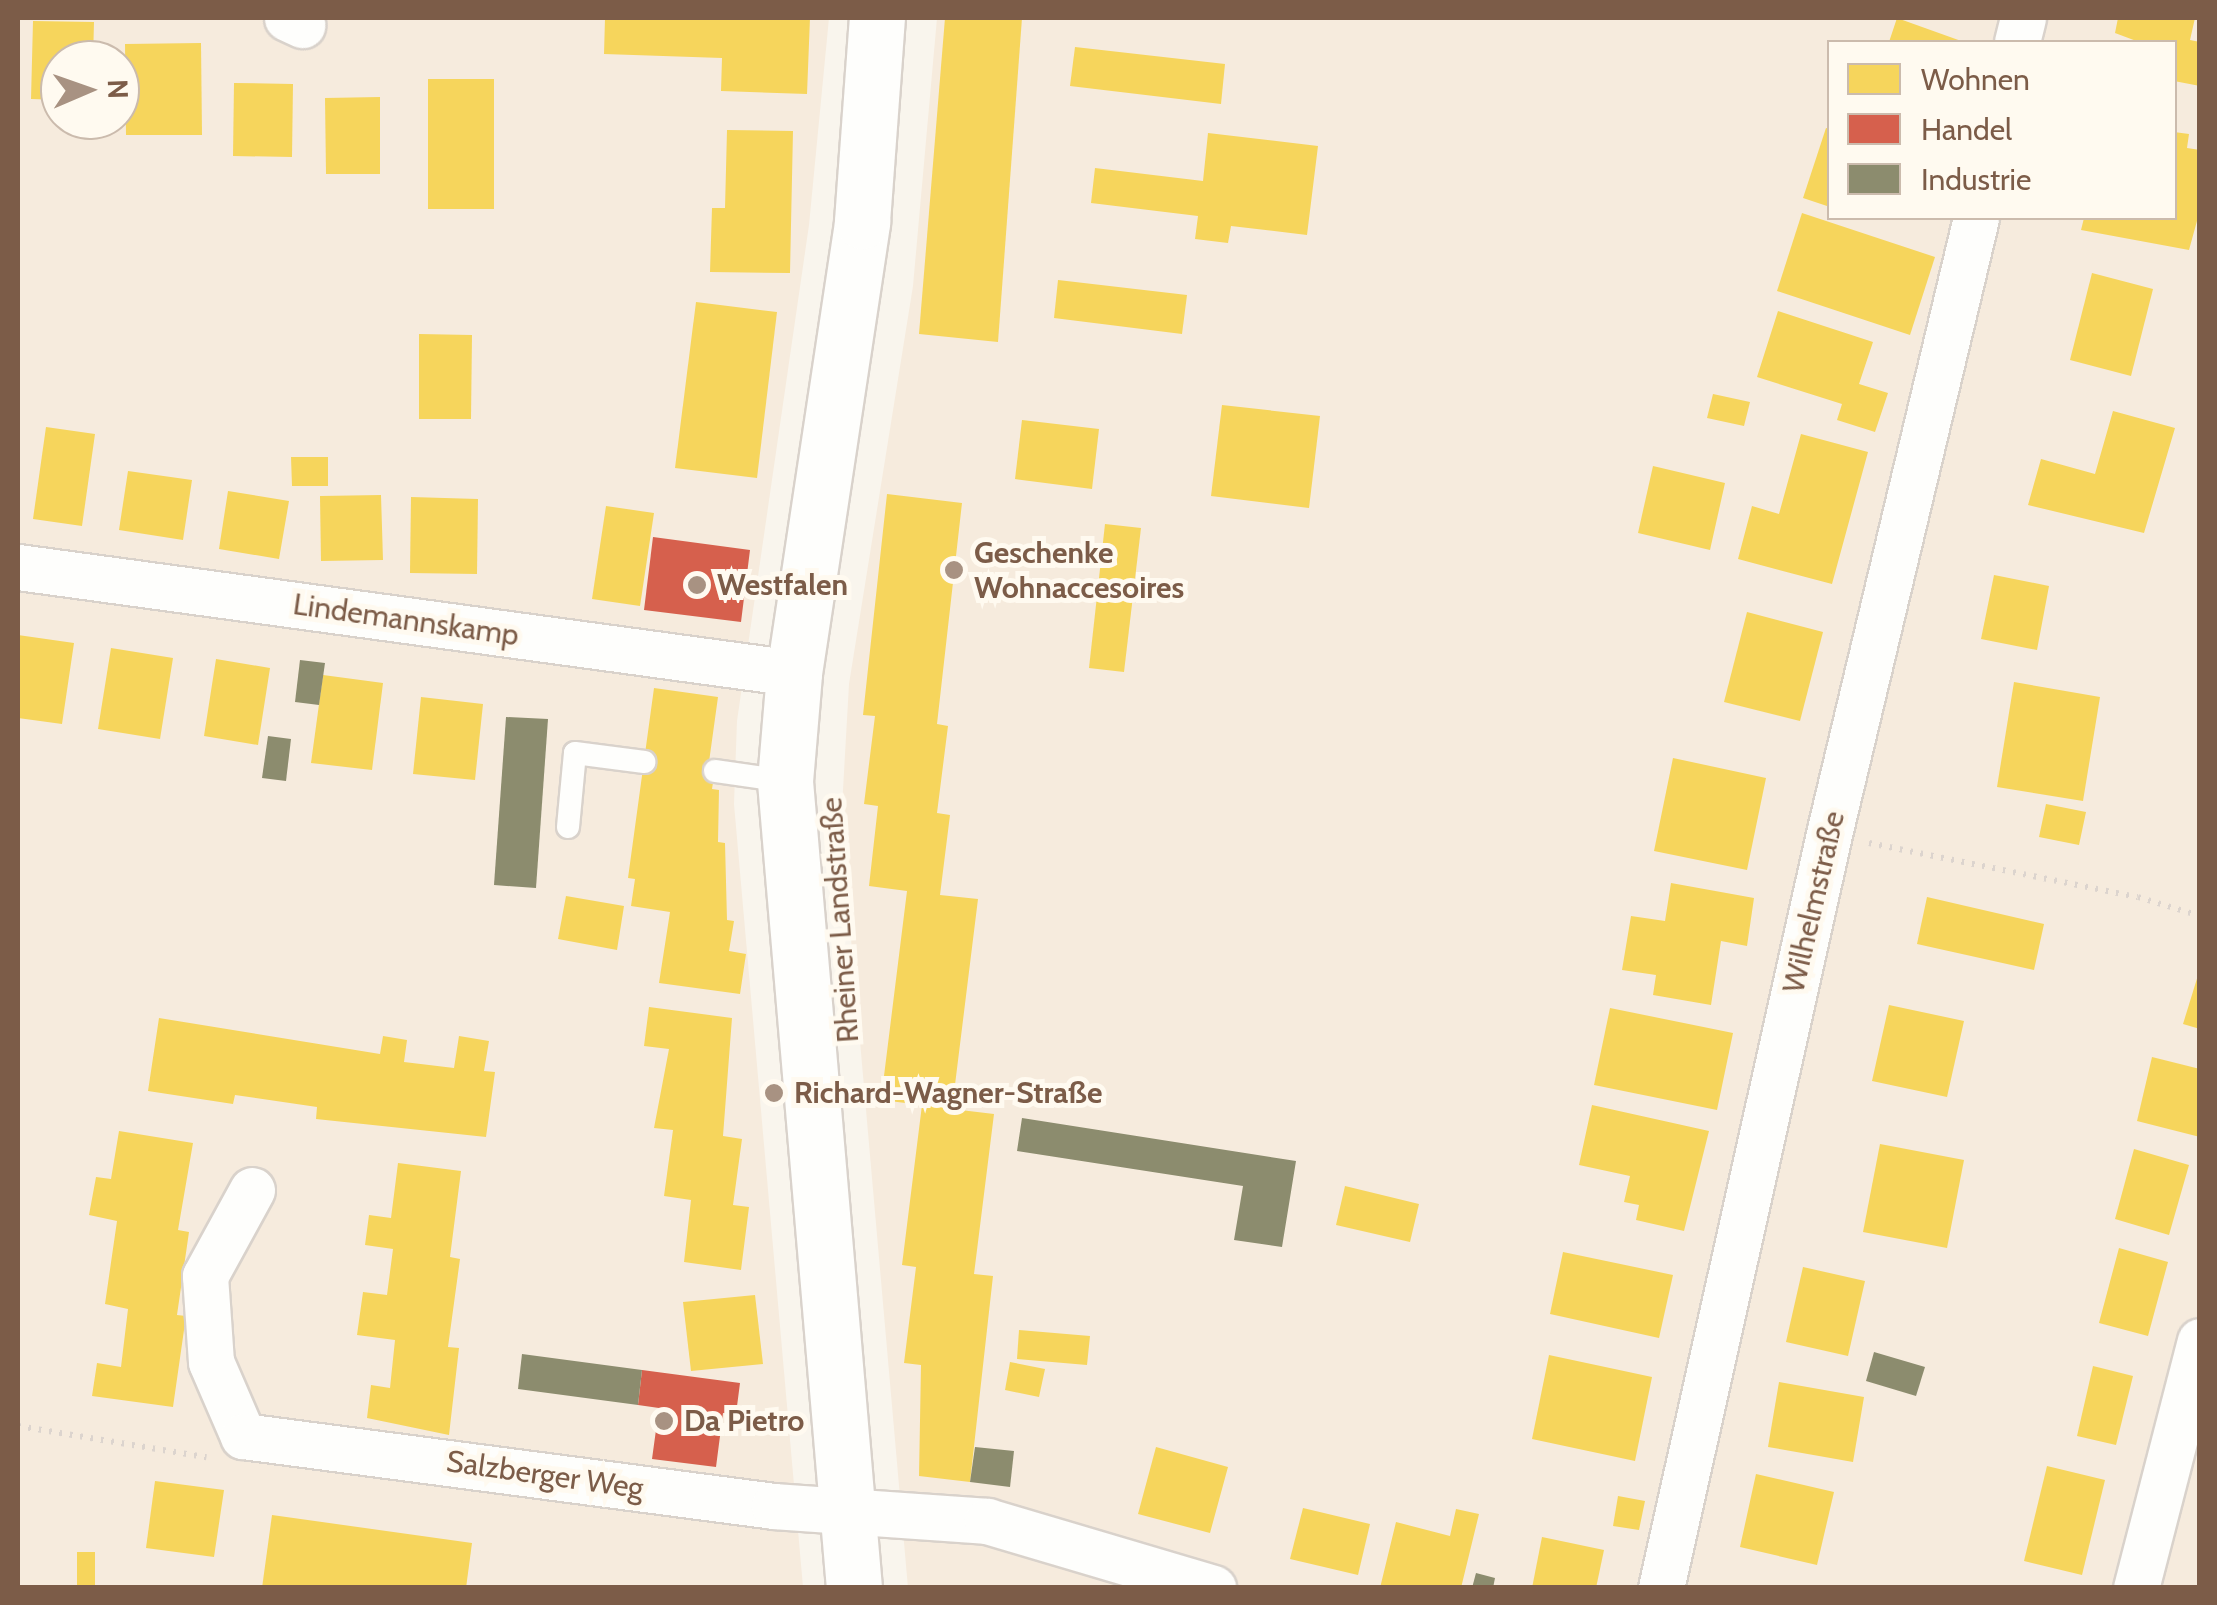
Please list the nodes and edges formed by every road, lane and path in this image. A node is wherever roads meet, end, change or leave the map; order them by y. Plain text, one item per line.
1 (876, 18) edge
2 (1976, 220) edge
3 (18, 567) edge
4 (794, 673) junction
5 (644, 762) dead end
6 (715, 771) dead end
7 (786, 780) junction
8 (568, 827) dead end
9 (1829, 834) junction
10 (2200, 916) edge
11 (252, 1190) dead end
12 (2200, 1342) edge
13 (18, 1426) edge
14 (244, 1436) junction
15 (848, 1514) junction
16 (854, 1588) edge
17 (1213, 1588) edge
18 (1661, 1588) edge
19 (2136, 1588) edge

1 - 4 street, Rheiner Landstraße
2 - 9 street, Wilhelmstraße
3 - 4 street, Lindemannskamp
4 - 7 street, Rheiner Landstraße
5 - 8 lane
6 - 7 lane
7 - 15 street, Rheiner Landstraße
9 - 10 path
9 - 18 street, Wilhelmstraße
11 - 14 street
12 - 19 street
13 - 14 path
14 - 15 street, Salzberger Weg
15 - 16 street, Rheiner Landstraße
15 - 17 street

